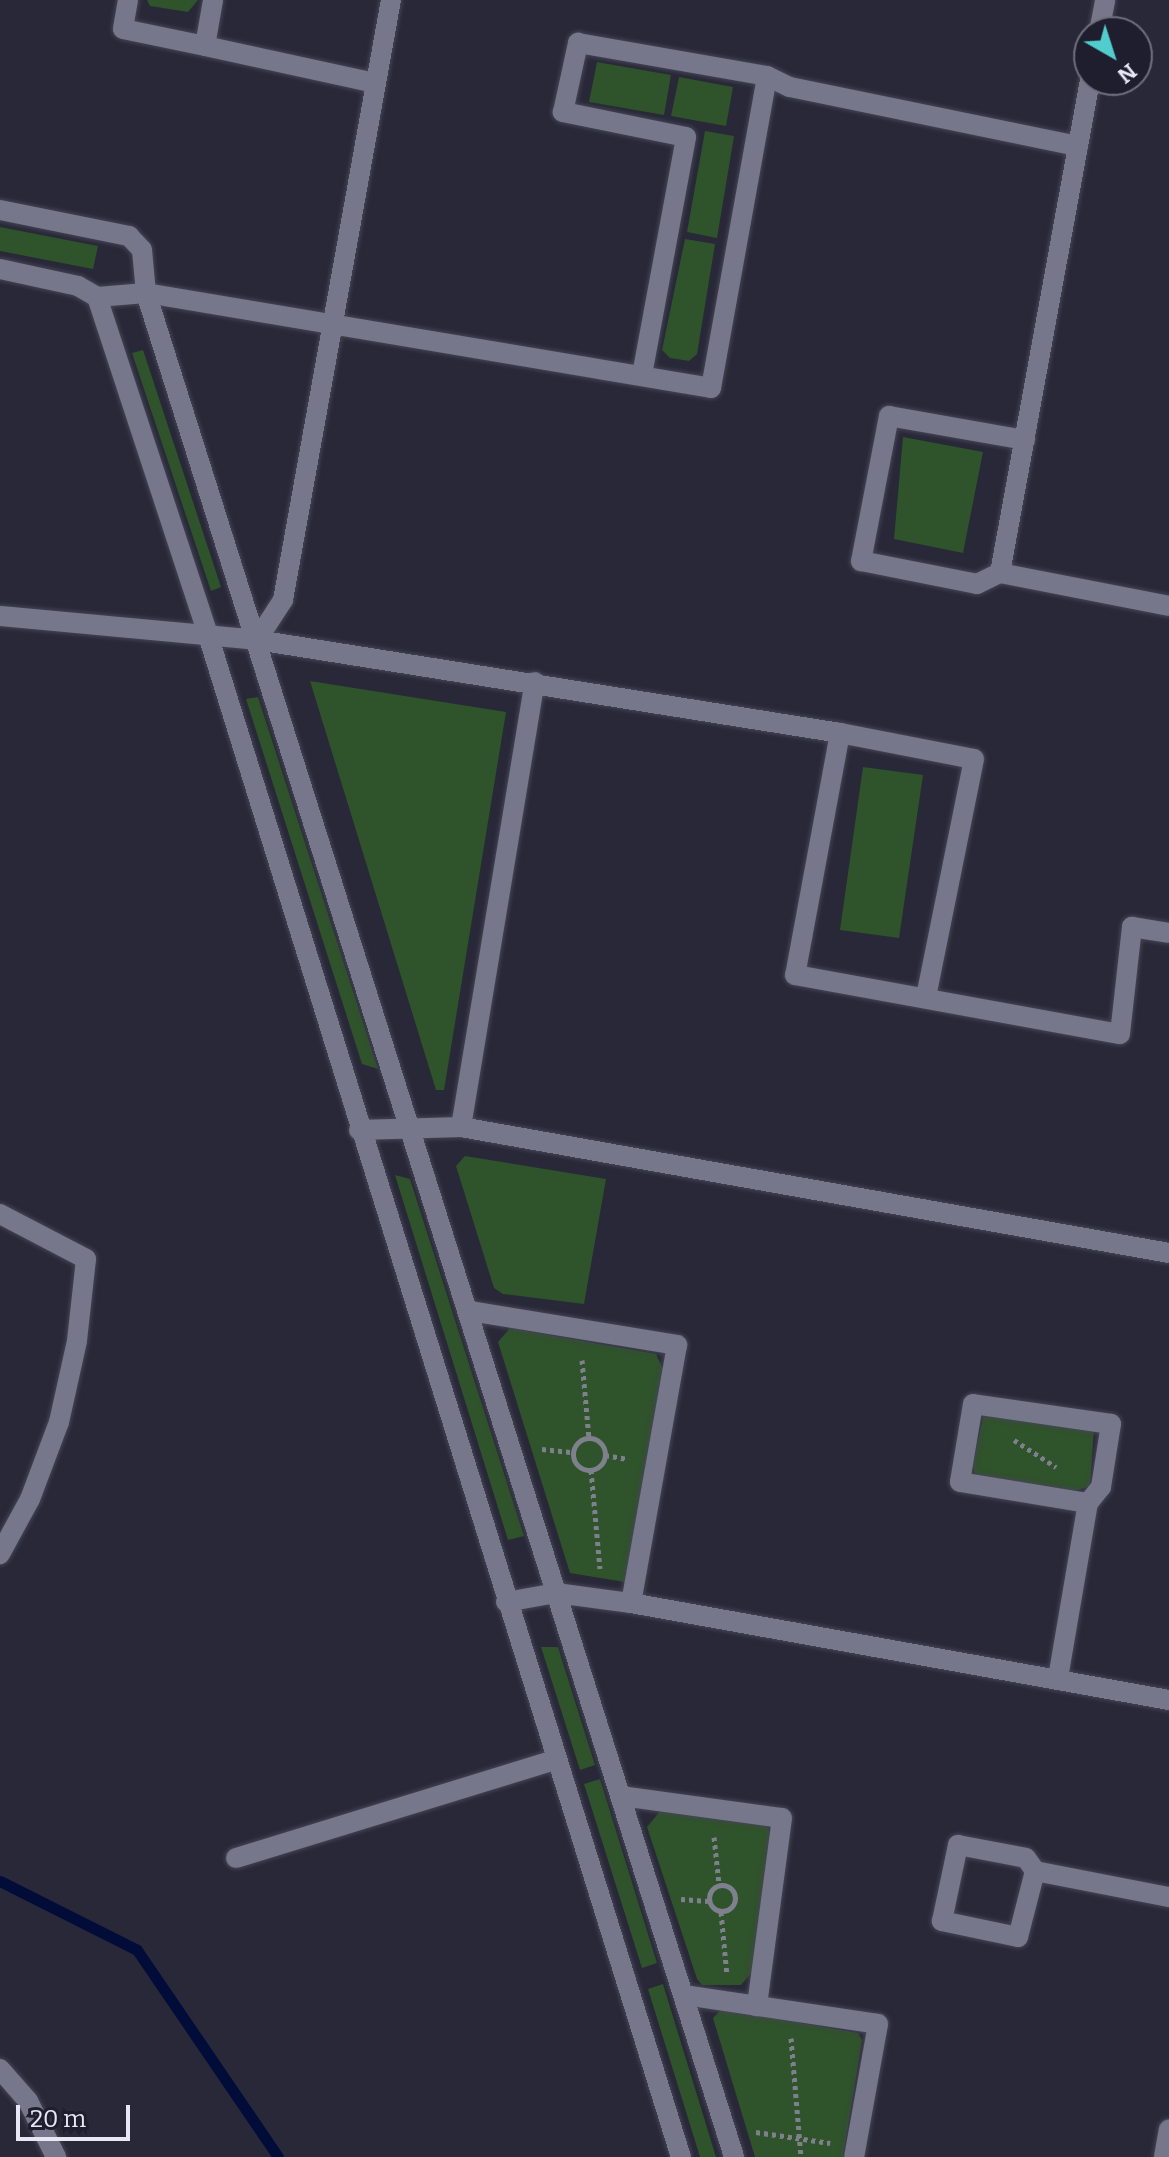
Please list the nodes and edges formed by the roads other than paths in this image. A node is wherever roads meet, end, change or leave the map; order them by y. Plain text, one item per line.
1 (128, 0) edge
2 (213, 0) edge
3 (391, 0) edge
4 (205, 46) junction
5 (767, 76) junction
6 (375, 83) junction
7 (1087, 96) edge
8 (1078, 146) junction
9 (0, 210) edge
10 (0, 269) edge
11 (146, 293) junction
12 (97, 297) junction
13 (334, 326) junction
14 (642, 375) junction
15 (1025, 440) junction
16 (1000, 573) junction
17 (1169, 606) edge
18 (0, 616) edge
19 (208, 635) junction
20 (257, 640) junction
21 (535, 682) junction
22 (840, 733) junction
23 (1169, 933) edge
24 (926, 998) junction
25 (410, 1125) junction
26 (461, 1127) junction
27 (359, 1130) junction
28 (0, 1214) edge
29 (1169, 1253) edge
30 (470, 1311) junction
31 (1088, 1503) junction
32 (0, 1554) edge
33 (556, 1593) junction
34 (506, 1602) junction
35 (631, 1603) junction
36 (1058, 1678) junction
37 (1169, 1700) edge
38 (555, 1760) junction
39 (621, 1796) junction
40 (236, 1858) dead end
41 (1035, 1871) junction
42 (1169, 1897) edge
43 (685, 1995) junction
44 (757, 2006) junction
45 (0, 2069) edge
46 (1169, 2129) edge
47 (848, 2151) edge
48 (1166, 2153) edge
49 (56, 2157) edge
50 (681, 2157) edge
51 (734, 2157) edge

1 - 4 street
2 - 4 street
3 - 6 street
4 - 6 street
5 - 8 street
5 - 14 street
5 - 14 street
6 - 13 street
7 - 8 street
8 - 15 street
9 - 11 street
10 - 12 street
11 - 12 street
11 - 13 street
11 - 20 street
12 - 19 street
13 - 14 street
13 - 20 street
15 - 16 street
15 - 16 street
16 - 17 street
18 - 19 street
19 - 20 street
19 - 27 street
20 - 21 street
20 - 25 street
21 - 22 street
21 - 26 street
22 - 24 street
22 - 24 street
23 - 24 street
25 - 26 street
25 - 27 street
25 - 30 street
26 - 29 street
27 - 34 street
28 - 32 street
30 - 33 street
30 - 35 street
31 - 31 street
31 - 36 street
33 - 34 street
33 - 35 street
33 - 39 street
34 - 38 street
35 - 36 street
36 - 37 street
38 - 40 street
38 - 50 street
39 - 43 street
39 - 44 street
41 - 41 street
41 - 42 street
43 - 44 street
43 - 51 street
44 - 47 street
45 - 49 street
46 - 48 street

